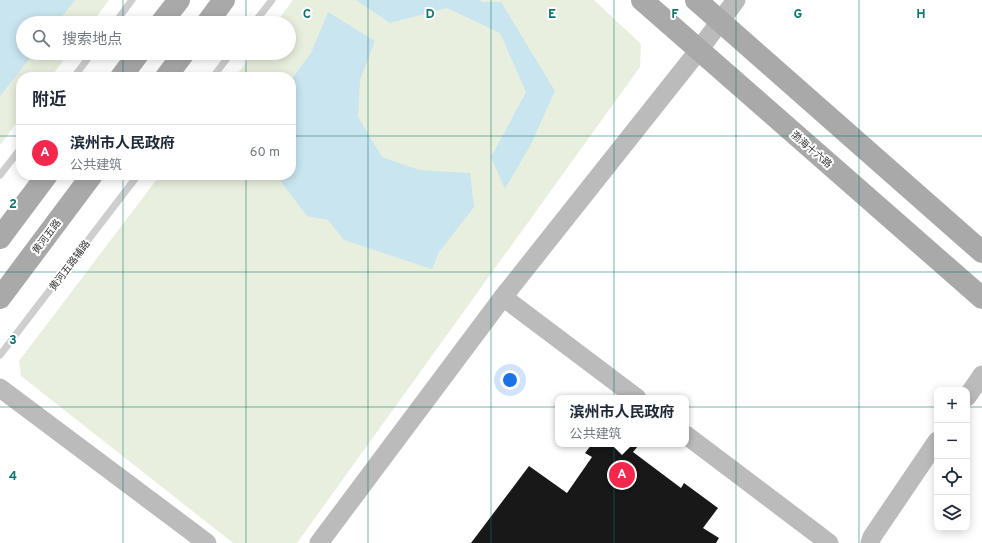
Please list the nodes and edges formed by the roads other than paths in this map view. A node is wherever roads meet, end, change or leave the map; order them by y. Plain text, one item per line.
1 (132, 0) edge
2 (179, 0) edge
3 (224, 0) edge
4 (272, 0) edge
5 (642, 0) edge
6 (696, 0) edge
7 (736, 0) edge
8 (120, 16) edge
9 (166, 16) edge
10 (212, 16) edge
11 (259, 16) edge
12 (720, 22) junction
13 (699, 50) junction
14 (87, 60) edge
15 (134, 60) edge
16 (179, 60) edge
17 (226, 60) edge
18 (78, 72) edge
19 (125, 72) edge
20 (170, 72) edge
21 (217, 72) edge
22 (16, 154) edge
23 (0, 175) edge
24 (43, 180) edge
25 (88, 180) edge
26 (134, 180) edge
27 (0, 238) edge
28 (982, 252) edge
29 (504, 297) junction
30 (0, 298) edge
31 (982, 298) edge
32 (0, 356) edge
33 (982, 375) edge
34 (0, 388) edge
35 (970, 393) edge
36 (633, 395) edge
37 (689, 437) edge
38 (934, 445) edge
39 (207, 543) edge
40 (319, 543) edge
41 (829, 543) edge
42 (870, 543) edge

1 - 8 lane
2 - 9 main road
3 - 10 main road
4 - 11 lane
5 - 13 main road, 渤海十六路
6 - 12 main road
7 - 12 street
12 - 13 street
12 - 28 main road
13 - 29 street
13 - 31 main road, 渤海十六路
14 - 18 lane
15 - 19 main road
16 - 20 main road
17 - 21 lane
22 - 23 lane
24 - 27 main road
25 - 30 main road, 黄河五路
26 - 32 lane, 黄河五路辅路
29 - 36 street
29 - 40 street
33 - 35 street
34 - 39 street
37 - 41 street
38 - 42 street

